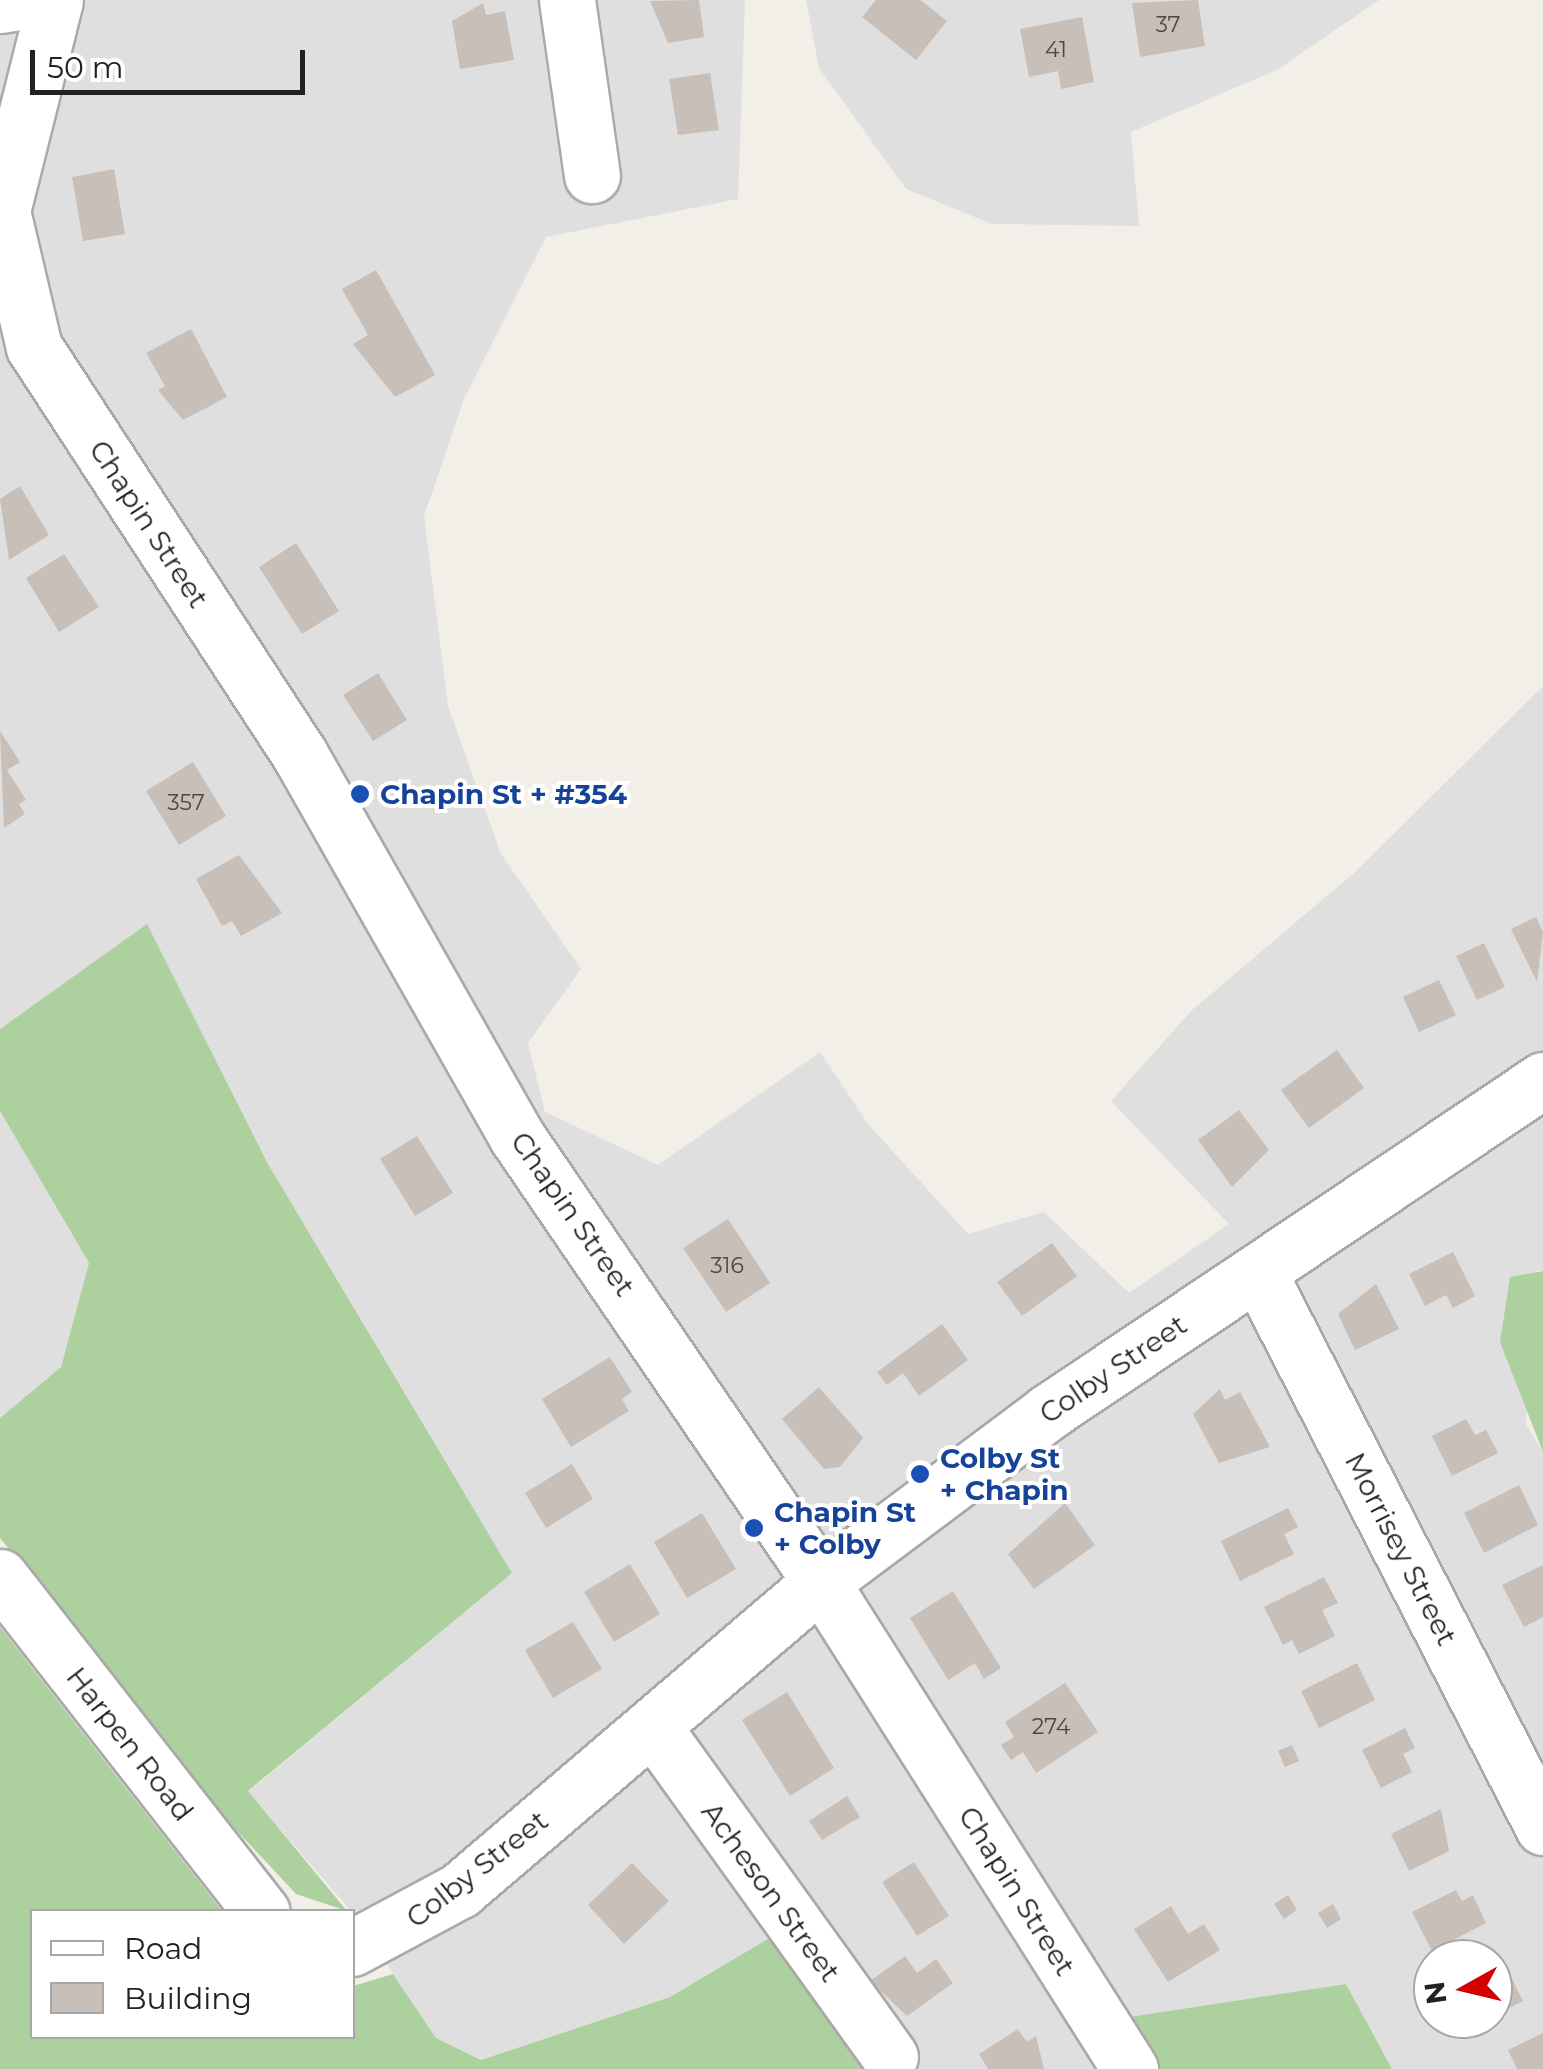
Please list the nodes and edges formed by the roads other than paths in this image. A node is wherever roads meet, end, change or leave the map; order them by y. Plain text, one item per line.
1 (31, 0) edge
2 (54, 0) edge
3 (567, 0) edge
4 (0, 5) edge
5 (592, 175) dead end
6 (1543, 1080) edge
7 (1258, 1272) junction
8 (0, 1576) edge
9 (821, 1582) junction
10 (653, 1727) junction
11 (1543, 1827) edge
12 (260, 1909) edge
13 (363, 1946) edge
14 (890, 2057) dead end
15 (1130, 2069) edge

1 - 4 street
2 - 9 street, Chapin Street
3 - 5 street
6 - 7 street, Colby Street
7 - 9 street, Colby Street
7 - 11 street, Morrisey Street
8 - 12 street, Harpen Road
9 - 10 street, Colby Street
9 - 15 street, Chapin Street
10 - 13 street, Colby Street
10 - 14 street, Acheson Street

